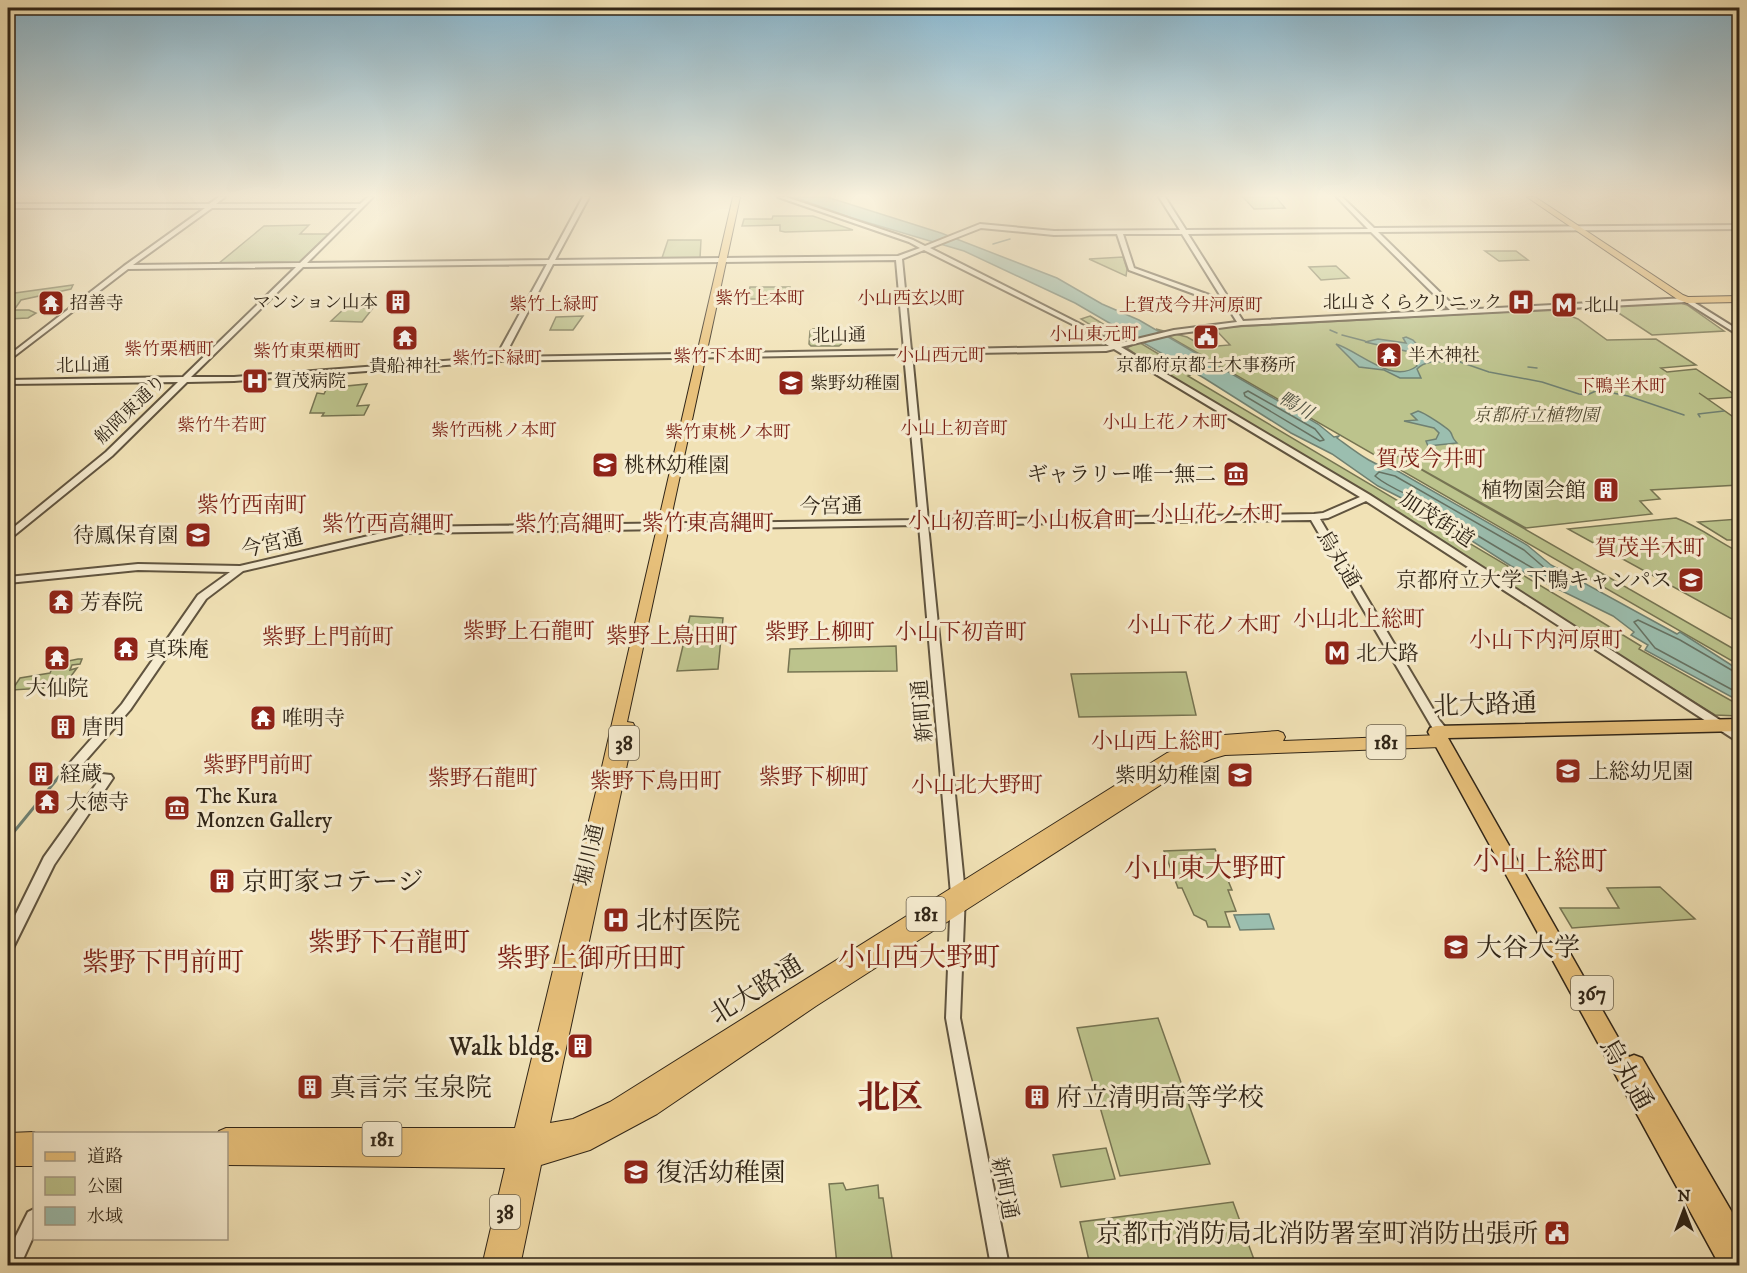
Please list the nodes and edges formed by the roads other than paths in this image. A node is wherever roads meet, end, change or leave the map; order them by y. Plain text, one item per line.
1 (141, 256) edge
2 (311, 256) edge
3 (555, 256) edge
4 (727, 256) edge
5 (727, 256) edge
6 (904, 256) edge
7 (945, 256) edge
8 (1127, 256) edge
9 (1199, 256) edge
10 (1399, 256) edge
11 (1619, 256) edge
12 (899, 258) junction
13 (726, 260) junction
14 (552, 262) junction
15 (302, 265) junction
16 (126, 267) junction
17 (1740, 298) edge
18 (1683, 299) junction
19 (1228, 304) junction
20 (1455, 311) junction
21 (1240, 322) junction
22 (1740, 334) edge
23 (1117, 345) junction
24 (908, 349) junction
25 (705, 352) junction
26 (499, 358) junction
27 (8, 359) edge
28 (186, 379) junction
29 (8, 381) edge
30 (1367, 497) junction
31 (1314, 517) junction
32 (924, 523) junction
33 (666, 526) junction
34 (8, 536) edge
35 (240, 569) junction
36 (8, 579) edge
37 (1733, 731) edge
38 (1441, 734) junction
39 (958, 902) junction
40 (8, 943) edge
41 (228, 1138) edge
42 (8, 1143) edge
43 (33, 1143) edge
44 (527, 1148) junction
45 (228, 1154) edge
46 (8, 1156) edge
47 (33, 1156) edge
48 (33, 1220) edge
49 (1740, 1251) edge
50 (10, 1266) edge
51 (493, 1266) edge
52 (508, 1266) edge
53 (1000, 1266) edge
54 (1734, 1266) edge

1 - 16 street
2 - 15 street, 船岡東通り
3 - 14 street
4 - 13 main road, 堀川通 / 38
5 - 13 main road, 堀川通 / 38
6 - 12 street
7 - 23 street, 加茂街道
8 - 19 street
9 - 19 street
10 - 20 street
11 - 18 main road
12 - 13 street
12 - 24 street, 新町通
13 - 14 street
13 - 25 main road, 堀川通 / 38
14 - 15 street
14 - 26 street
15 - 16 street
15 - 28 street, 船岡東通り
16 - 27 street
17 - 18 main road, 北山通
18 - 20 street, 北山通
18 - 22 street
19 - 21 street
20 - 21 street, 北山通
21 - 23 street, 北山通
23 - 24 street, 北山通
23 - 30 street, 加茂街道
24 - 25 street, 北山通
24 - 32 street, 新町通
25 - 26 street, 北山通
25 - 33 main road, 堀川通 / 38
26 - 28 street, 北山通
28 - 29 street, 北山通
28 - 34 street, 船岡東通り
30 - 31 street, 今宮通
30 - 37 street, 加茂街道
31 - 32 street, 今宮通
31 - 38 street, 烏丸通
32 - 33 street, 今宮通
32 - 39 street, 新町通
33 - 35 street, 今宮通
33 - 44 main road, 堀川通 / 38
35 - 36 street, 今宮通
35 - 40 street
37 - 38 highway, 北大路通
38 - 39 main road, 北大路通 / 181
38 - 49 highway, 烏丸通 / 367
38 - 54 highway, 烏丸通 / 367
39 - 44 main road, 北大路通 / 181
39 - 53 street, 新町通
41 - 44 main road, 北大路通 / 181
42 - 43 main road
44 - 45 main road, 北大路通 / 181
44 - 51 main road, 堀川通 / 38
44 - 52 main road, 堀川通 / 38
46 - 47 main road
48 - 50 street

